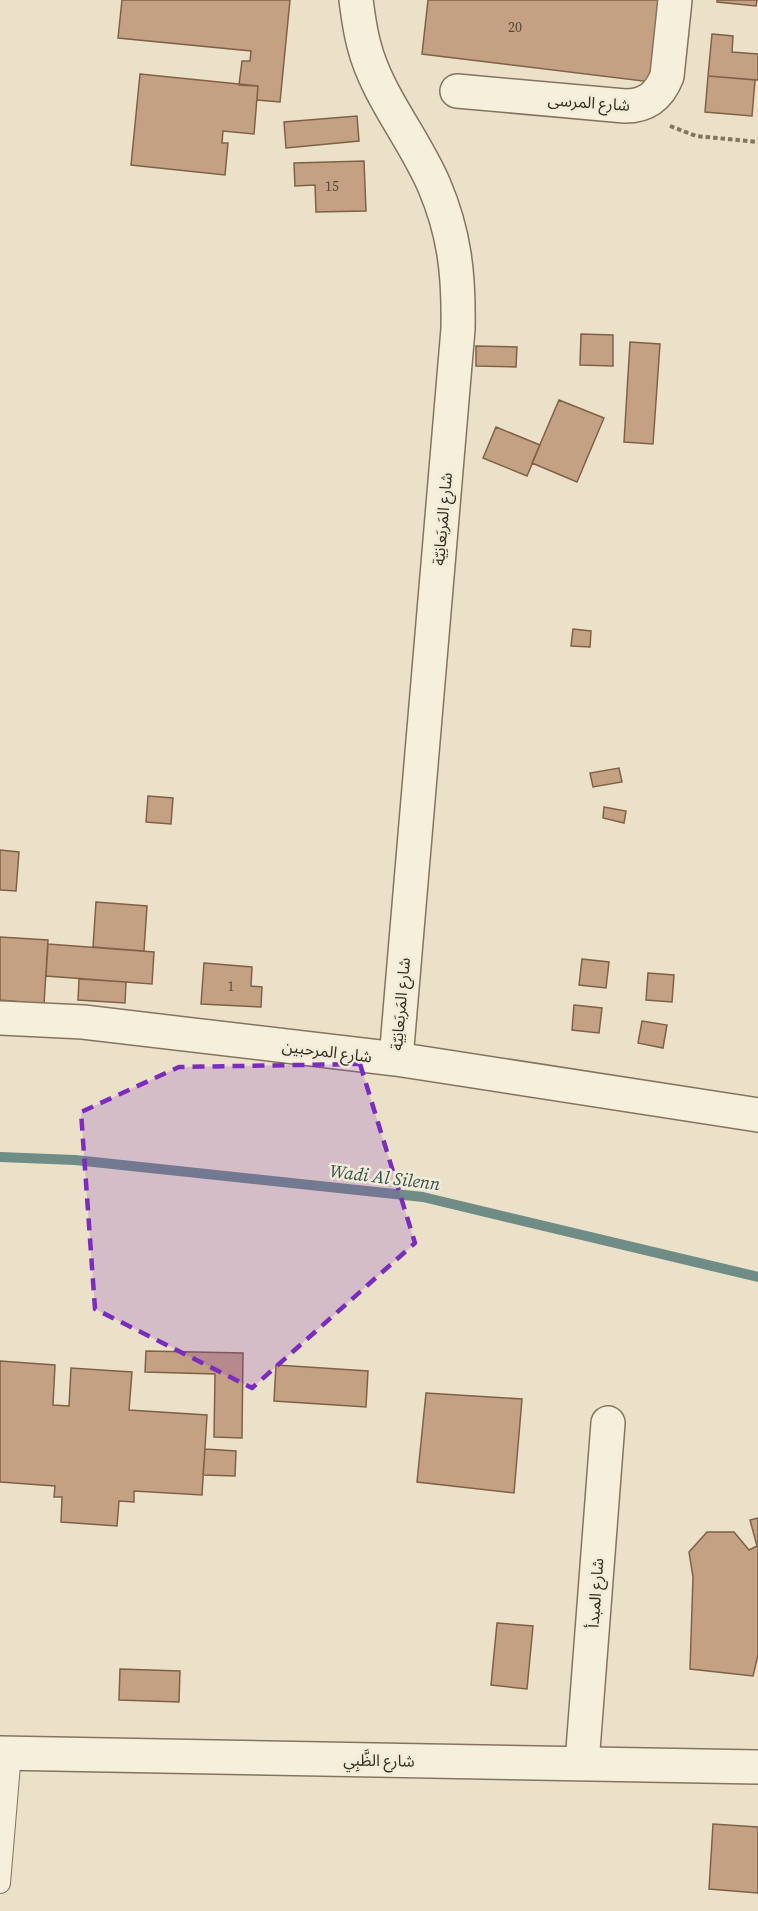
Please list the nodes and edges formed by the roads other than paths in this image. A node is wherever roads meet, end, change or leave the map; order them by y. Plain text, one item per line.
1 (356, 0) edge
2 (675, 0) edge
3 (457, 92) dead end
4 (0, 1018) edge
5 (396, 1059) junction
6 (758, 1115) edge
7 (608, 1424) dead end
8 (5, 1753) edge
9 (582, 1763) junction
10 (758, 1767) edge
11 (0, 1883) edge

1 - 5 street, شارع المَربَعانِيّة
2 - 3 street, شارع المرسى
4 - 5 street, شارع المرحبين
5 - 6 street, شارع المرحبين
7 - 9 street, شارع المبدأ
8 - 9 street, شارع الظَّبِي
8 - 11 lane
9 - 10 street, شارع الظَّبِي

